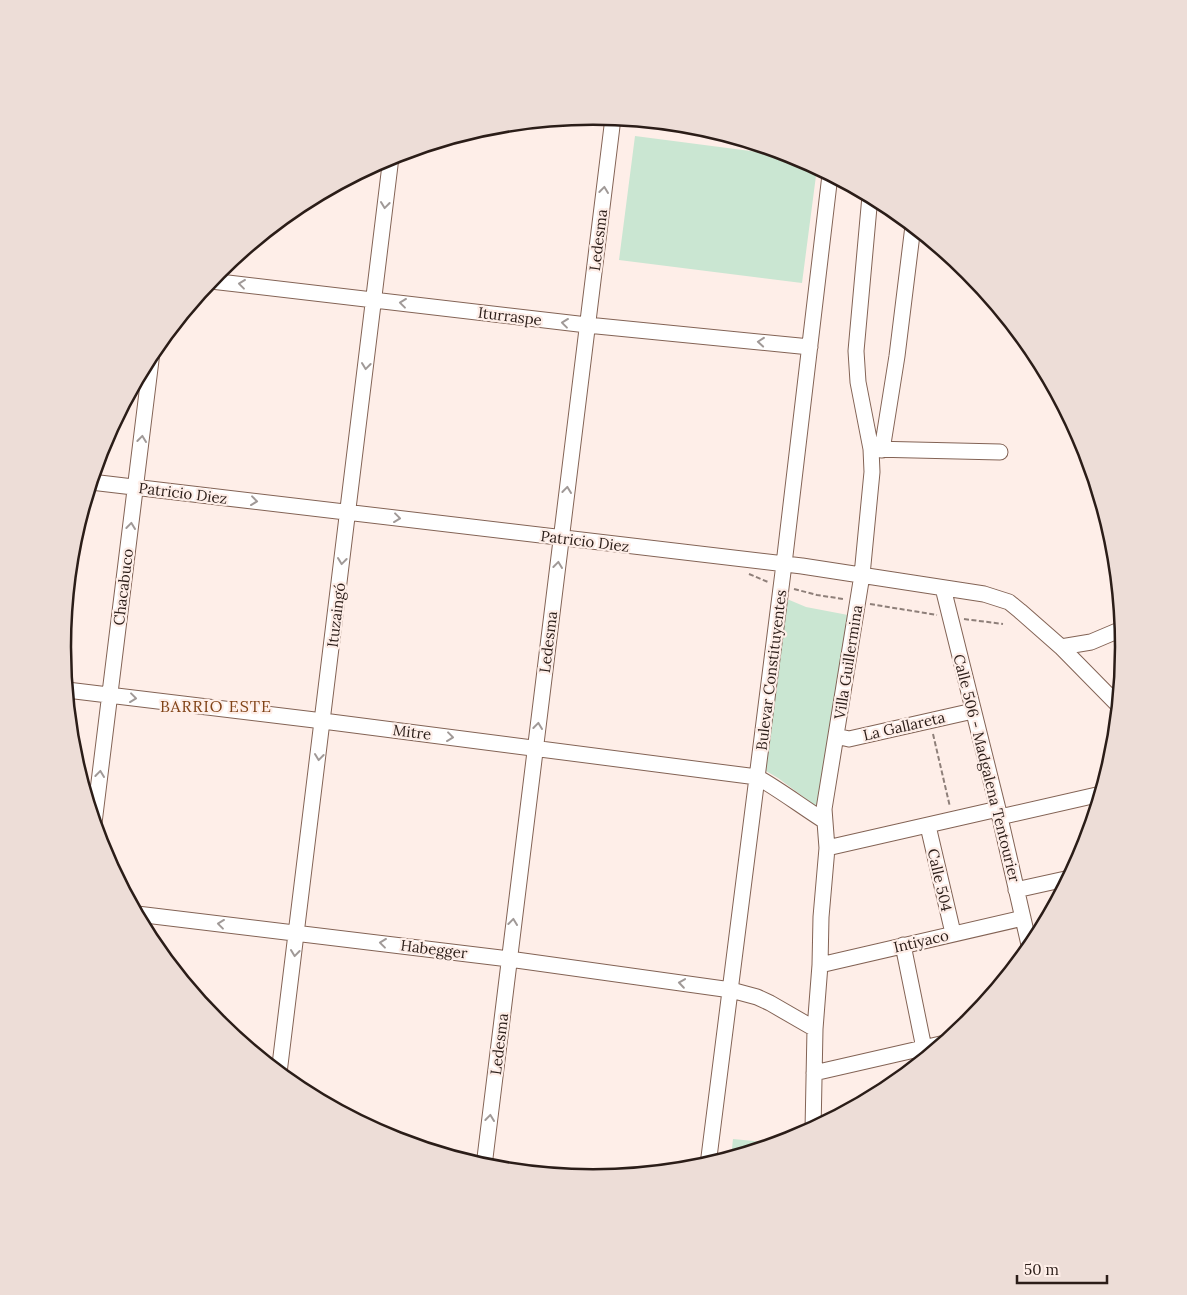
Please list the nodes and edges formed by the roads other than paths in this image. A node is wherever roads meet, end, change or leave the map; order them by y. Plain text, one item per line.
1 (612, 126) edge
2 (390, 167) edge
3 (829, 182) edge
4 (869, 204) edge
5 (912, 234) edge
6 (220, 282) edge
7 (374, 299) junction
8 (587, 325) junction
9 (810, 347) junction
10 (150, 372) edge
11 (876, 449) junction
12 (1000, 452) dead end
13 (98, 483) edge
14 (136, 488) junction
15 (348, 512) junction
16 (561, 538) junction
17 (784, 564) junction
18 (862, 575) junction
19 (943, 588) junction
20 (1116, 632) edge
21 (1061, 647) junction
22 (73, 691) edge
23 (110, 695) junction
24 (1113, 700) edge
25 (973, 711) junction
26 (323, 721) junction
27 (836, 736) junction
28 (535, 748) junction
29 (757, 777) junction
30 (1094, 795) edge
31 (96, 806) edge
32 (999, 813) junction
33 (823, 820) junction
34 (928, 826) junction
35 (826, 848) junction
36 (1061, 880) edge
37 (1016, 890) junction
38 (145, 915) edge
39 (1022, 918) junction
40 (298, 932) junction
41 (953, 933) junction
42 (1027, 939) edge
43 (903, 945) junction
44 (509, 959) junction
45 (820, 965) junction
46 (731, 990) junction
47 (815, 1029) junction
48 (925, 1051) edge
49 (921, 1054) edge
50 (280, 1065) edge
51 (814, 1073) junction
52 (813, 1121) edge
53 (709, 1157) edge
54 (485, 1158) edge

8 -> 1 street, Ledesma
2 -> 7 street, Ituzaingó
3 - 9 street, Bulevar Constituyentes
4 - 11 street, Villa Guillermina
5 - 11 street
7 -> 6 street, Iturraspe
8 -> 7 street, Iturraspe
7 -> 15 street, Ituzaingó
9 -> 8 street, Iturraspe
16 -> 8 street, Ledesma
9 - 17 street, Bulevar Constituyentes
14 -> 10 street, Chacabuco
11 - 12 street
11 - 18 street, Villa Guillermina
13 - 14 street, Patricio Diez
14 -> 15 street, Patricio Diez
23 -> 14 street, Chacabuco
15 -> 16 street, Patricio Diez
15 -> 26 street, Ituzaingó
16 - 17 street, Patricio Diez
28 -> 16 street, Ledesma
17 - 18 street, Patricio Diez
17 - 29 street, Bulevar Constituyentes
18 - 19 street, Patricio Diez
18 - 27 street, Villa Guillermina
19 - 21 street, Patricio Diez
19 - 25 street, Calle 506 - Madgalena Tentourier
20 - 21 street
21 - 24 street, Patricio Diez
22 - 23 street, Mitre
23 -> 26 street, Mitre
31 -> 23 street, Chacabuco
25 - 27 street, La Gallareta
25 - 32 street, Calle 506 - Madgalena Tentourier
26 -> 28 street, Mitre
26 -> 40 street, Ituzaingó
27 - 33 street, Villa Guillermina
28 - 29 street, Mitre
44 -> 28 street, Ledesma
29 - 33 street
29 - 46 street, Bulevar Constituyentes
30 - 32 street
32 - 34 street
32 - 37 street, Calle 506 - Madgalena Tentourier
33 - 35 street, Villa Guillermina
34 - 35 street
34 - 41 street, Calle 504
35 - 45 street, Villa Guillermina
36 - 37 street
37 - 39 street, Calle 506 - Madgalena Tentourier
40 -> 38 street, Habegger
39 - 41 street, Intiyaco
39 - 42 street, Calle 506 - Madgalena Tentourier
44 -> 40 street, Habegger
40 -> 50 street, Ituzaingó
41 - 43 street, Intiyaco
43 - 45 street, Intiyaco
43 - 48 street
46 -> 44 street, Habegger
54 -> 44 street, Ledesma
45 - 47 street, Villa Guillermina
46 - 47 street, Habegger
46 - 53 street, Bulevar Constituyentes
47 - 51 street, Villa Guillermina
49 - 51 street
51 - 52 street, Villa Guillermina

